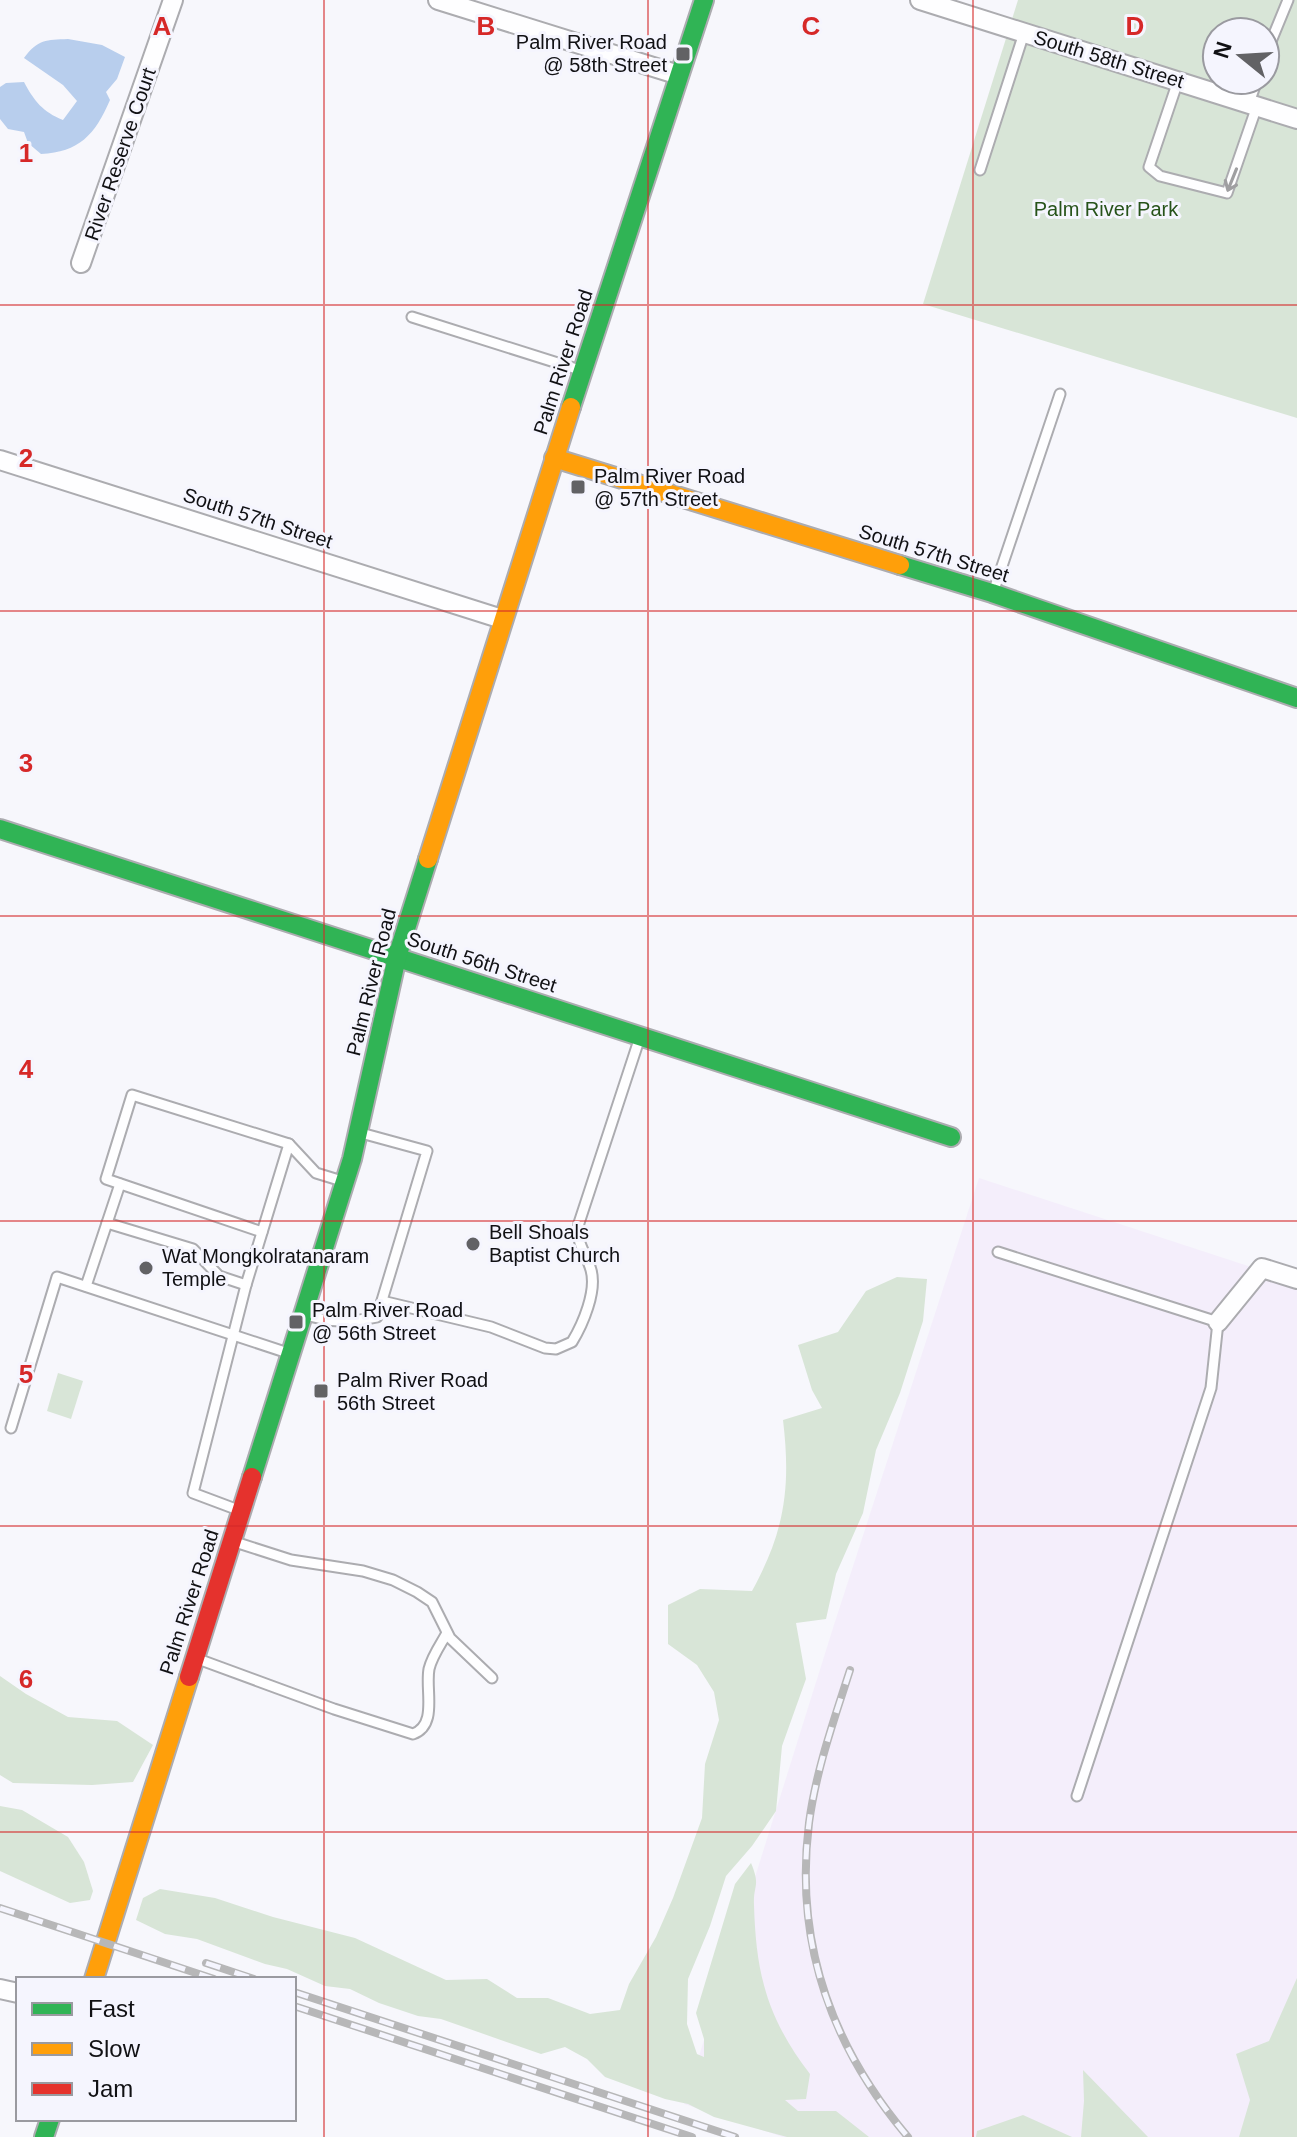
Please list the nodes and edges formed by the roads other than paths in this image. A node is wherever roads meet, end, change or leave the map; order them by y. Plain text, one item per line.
1 (173, 0) edge
2 (438, 0) edge
3 (704, 0) edge
4 (920, 0) edge
5 (1024, 33) junction
6 (679, 75) junction
7 (1178, 81) junction
8 (1254, 96) edge
9 (1253, 105) junction
10 (1297, 119) edge
11 (980, 170) dead end
12 (81, 263) dead end
13 (412, 317) dead end
14 (583, 371) junction
15 (1060, 394) dead end
16 (554, 458) junction
17 (0, 460) edge
18 (992, 593) junction
19 (502, 619) junction
20 (1297, 698) edge
21 (0, 829) edge
22 (397, 957) junction
23 (640, 1036) junction
24 (358, 1132) junction
25 (951, 1137) dead end
26 (289, 1144) junction
27 (345, 1181) junction
28 (120, 1184) junction
29 (107, 1223) junction
30 (262, 1232) junction
31 (998, 1252) dead end
32 (1297, 1279) edge
33 (246, 1285) junction
34 (86, 1286) junction
35 (382, 1301) junction
36 (303, 1314) junction
37 (1218, 1322) junction
38 (234, 1335) junction
39 (291, 1354) junction
40 (11, 1428) dead end
41 (241, 1511) junction
42 (232, 1541) junction
43 (447, 1633) junction
44 (195, 1658) junction
45 (492, 1678) dead end
46 (1077, 1796) dead end
47 (95, 1977) edge

1 - 12 street, River Reserve Court
2 - 6 street
3 - 6 street, Palm River Road
4 - 5 street, South 58th Street
5 - 7 street, South 58th Street
5 - 11 lane
6 - 14 street, Palm River Road
7 - 9 street, South 58th Street
9 -> 7 lane
8 - 9 lane
9 - 10 street, South 58th Street
13 - 14 lane
14 - 16 street, Palm River Road
15 - 18 lane
16 - 18 street, South 57th Street
16 - 19 street, Palm River Road
17 - 19 street, South 57th Street
18 - 20 street, South 57th Street
19 - 22 street, Palm River Road
21 - 22 street, South 56th Street
22 - 23 street, South 56th Street
22 - 24 street, Palm River Road
23 - 25 street, South 56th Street
23 - 35 lane
24 - 27 street, Palm River Road
24 - 35 lane
26 - 27 lane
26 - 28 lane
26 - 30 lane
27 - 36 street, Palm River Road
28 - 29 lane
28 - 30 lane
29 - 33 lane
29 - 34 lane
30 - 33 lane
31 - 37 lane
32 - 37 street
33 - 38 lane
34 - 38 lane
34 - 40 lane
35 - 36 lane
36 - 39 street, Palm River Road
37 - 46 lane
38 - 39 lane
38 - 41 lane
39 - 41 street, Palm River Road
41 - 42 street, Palm River Road
42 - 43 lane
42 - 44 street, Palm River Road
43 - 44 lane
43 - 45 lane
44 - 47 street, Palm River Road

